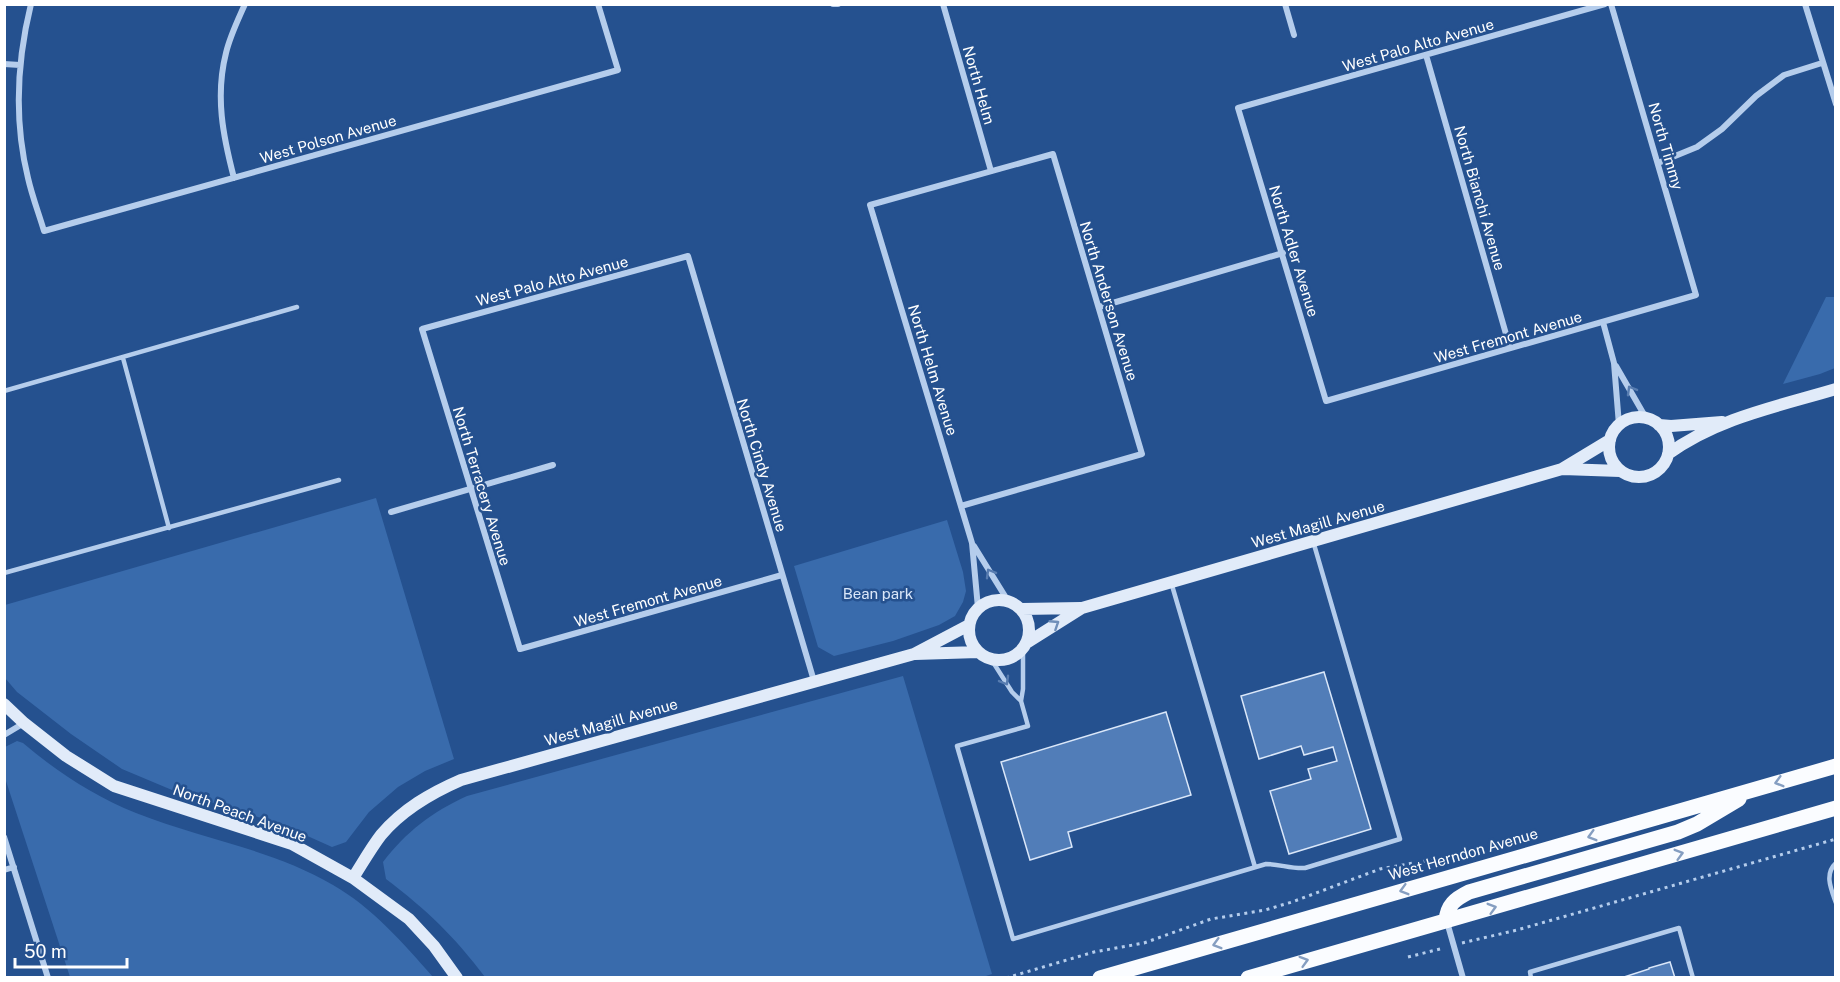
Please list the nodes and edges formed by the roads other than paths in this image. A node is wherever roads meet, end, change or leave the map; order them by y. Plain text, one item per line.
1 (31, 4) edge
2 (245, 4) edge
3 (598, 4) edge
4 (943, 4) edge
5 (1285, 4) edge
6 (1605, 4) edge
7 (1611, 4) edge
8 (1805, 4) edge
9 (1294, 35) dead end
10 (1426, 55) junction
11 (1822, 63) junction
12 (4, 64) edge
13 (20, 65) junction
14 (1836, 104) edge
15 (1238, 108) joint
16 (1658, 163) junction
17 (991, 171) junction
18 (234, 178) junction
19 (1282, 253) junction
20 (688, 256) joint
21 (1696, 295) joint
22 (297, 307) dead end
23 (1099, 307) junction
24 (1603, 322) junction
25 (422, 329) joint
26 (1510, 348) junction
27 (123, 358) junction
28 (1614, 363) junction
29 (1836, 388) edge
30 (4, 392) edge
31 (1326, 401) joint
32 (1646, 418) junction
33 (1729, 421) junction
34 (1619, 424) junction
35 (1659, 425) junction
36 (1610, 441) junction
37 (1668, 454) junction
38 (553, 465) dead end
39 (1562, 469) junction
40 (1620, 471) junction
41 (339, 480) dead end
42 (471, 489) junction
43 (961, 506) junction
44 (391, 512) dead end
45 (169, 528) junction
46 (1312, 541) junction
47 (972, 543) junction
48 (4, 573) edge
49 (782, 575) junction
50 (1171, 582) junction
51 (1008, 601) junction
52 (978, 608) junction
53 (1082, 608) junction
54 (1022, 609) junction
55 (969, 625) junction
56 (1025, 646) junction
57 (520, 649) joint
58 (978, 652) junction
59 (914, 654) junction
60 (991, 659) junction
61 (814, 681) junction
62 (1021, 701) junction
63 (4, 704) edge
64 (24, 723) junction
65 (4, 735) edge
66 (1836, 766) edge
67 (1757, 788) junction
68 (1836, 808) edge
69 (4, 837) edge
70 (1836, 863) edge
71 (14, 867) junction
72 (1255, 867) junction
73 (4, 870) edge
74 (353, 878) junction
75 (1836, 903) edge
76 (1446, 921) junction
77 (48, 978) edge
78 (457, 978) edge
79 (1100, 978) edge
80 (1248, 978) edge
81 (1463, 978) edge
82 (1531, 978) edge
83 (1693, 978) edge

1 - 13 street
2 - 18 street
3 - 18 street, West Polson Avenue
4 - 17 street, North Helm
5 - 9 street
6 - 10 street, West Palo Alto Avenue
7 - 16 street, North Timmy
8 - 11 street
10 - 15 street, West Palo Alto Avenue
10 - 26 street, North Bianchi Avenue
11 - 14 street
11 - 16 street
12 - 13 street
13 - 18 street, West Polson Avenue
15 - 19 street, North Adler Avenue
16 - 21 street, North Timmy
17 - 23 street, North Anderson Avenue
17 - 43 street, North Helm Avenue
19 - 23 street
19 - 31 street, North Adler Avenue
20 - 25 street, West Palo Alto Avenue
20 - 49 street, North Cindy Avenue
21 - 24 street, West Fremont Avenue
22 - 27 lane
23 - 43 street, North Anderson Avenue
24 - 26 street, West Fremont Avenue
24 - 28 street
25 - 42 street, North Terracery Avenue
26 - 31 street, West Fremont Avenue
27 - 30 lane
27 - 45 lane
32 -> 28 street
28 - 34 street
29 - 33 street
32 - 34 street
32 - 35 street
33 - 35 street
33 - 37 street
34 - 36 street
35 - 37 street
36 - 39 street, West Magill Avenue
36 - 40 street
37 - 40 street
38 - 42 street
39 - 40 street, West Magill Avenue
39 - 46 street, West Magill Avenue
41 - 45 lane
42 - 44 street
42 - 57 street, North Terracery Avenue
43 - 47 street, North Helm Avenue
45 - 48 lane
46 - 50 street, West Magill Avenue
46 - 72 lane
51 -> 47 street, North Helm Avenue
47 - 52 street, North Helm Avenue
49 - 57 street, West Fremont Avenue
49 - 61 street, North Cindy Avenue
50 - 53 street, West Magill Avenue
50 - 72 lane
51 - 52 street
51 - 54 street
52 - 55 street
53 - 54 street, West Magill Avenue
56 -> 53 street, West Magill Avenue
54 - 56 street
55 - 58 street
55 - 59 street, West Magill Avenue
56 - 60 street
56 - 62 lane
58 - 59 street, West Magill Avenue
58 - 60 street
59 - 61 street, West Magill Avenue
60 -> 62 lane
61 - 74 street, West Magill Avenue
62 - 72 lane
63 - 64 street, North Peach Avenue
64 - 65 street
64 - 74 street, North Peach Avenue
66 -> 67 main road, West Herndon Avenue
67 - 76 main road
67 -> 79 main road, West Herndon Avenue
76 -> 68 main road
69 - 71 street
70 - 75 lane
71 - 73 street
71 - 77 street
74 - 78 street, North Peach Avenue
80 -> 76 main road
76 - 81 street
82 - 83 lane

